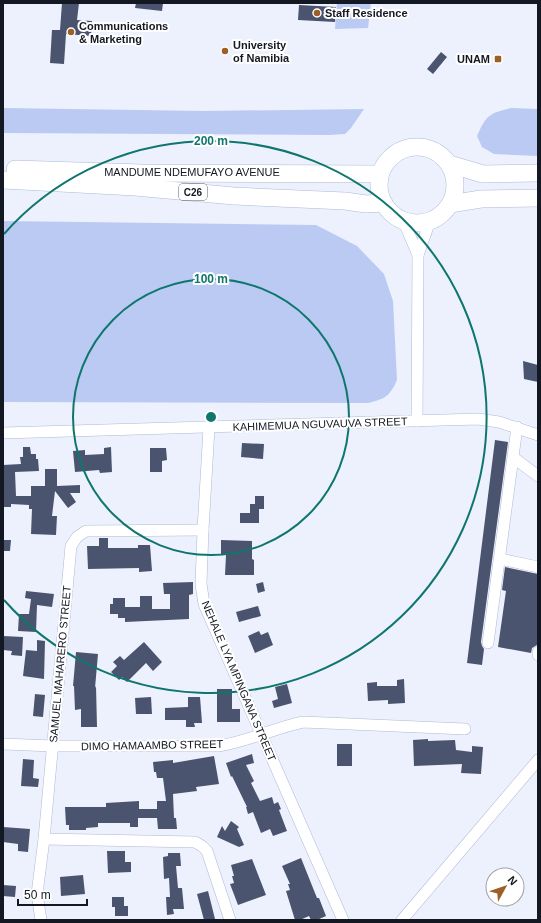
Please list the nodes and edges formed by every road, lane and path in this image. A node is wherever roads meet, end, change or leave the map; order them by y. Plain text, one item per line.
1 (449, 164) junction
2 (3, 168) edge
3 (538, 173) edge
4 (3, 180) edge
5 (381, 188) junction
6 (538, 198) edge
7 (450, 204) junction
8 (400, 218) junction
9 (430, 221) junction
10 (418, 255) junction
11 (418, 421) junction
12 (517, 427) junction
13 (209, 428) junction
14 (3, 433) edge
15 (538, 435) edge
16 (514, 458) junction
17 (538, 476) edge
18 (203, 530) junction
19 (500, 559) junction
20 (538, 567) edge
21 (488, 643) dead end
22 (538, 652) edge
23 (538, 655) edge
24 (465, 729) dead end
25 (263, 735) junction
26 (3, 744) edge
27 (53, 746) junction
28 (538, 760) edge
29 (44, 839) junction
30 (41, 920) edge
31 (230, 920) edge
32 (343, 920) edge
33 (402, 920) edge

1 - 3 main road
1 - 5 main road
1 - 7 main road
2 - 5 main road, MANDUME NDEMUFAYO AVENUE / C26
4 - 5 main road, MANDUME NDEMUFAYO AVENUE / C26
5 - 8 main road
6 - 7 main road
7 - 9 main road
8 - 9 main road
8 - 10 street
9 - 10 street
10 - 11 street
11 - 12 street, KAHIMEMUA NGUVAUVA STREET
11 - 13 street, KAHIMEMUA NGUVAUVA STREET
12 - 15 street, KAHIMEMUA NGUVAUVA STREET
12 - 16 street
13 - 14 street, KAHIMEMUA NGUVAUVA STREET
13 - 18 street, NEHALE LYA MPINGANA STREET
16 - 17 street
16 - 19 street
18 - 25 street, NEHALE LYA MPINGANA STREET
18 - 27 street, SAMUEL MAHARERO STREET
19 - 20 street
19 - 21 street
22 - 23 street
24 - 25 street, DIMO HAMAAMBO STREET
25 - 27 street, DIMO HAMAAMBO STREET
25 - 32 street, NEHALE LYA MPINGANA STREET
26 - 27 street, DIMO HAMAAMBO STREET
27 - 29 street, SAMUEL MAHARERO STREET
28 - 33 street
29 - 30 street, SAMUEL MAHARERO STREET
29 - 31 street

